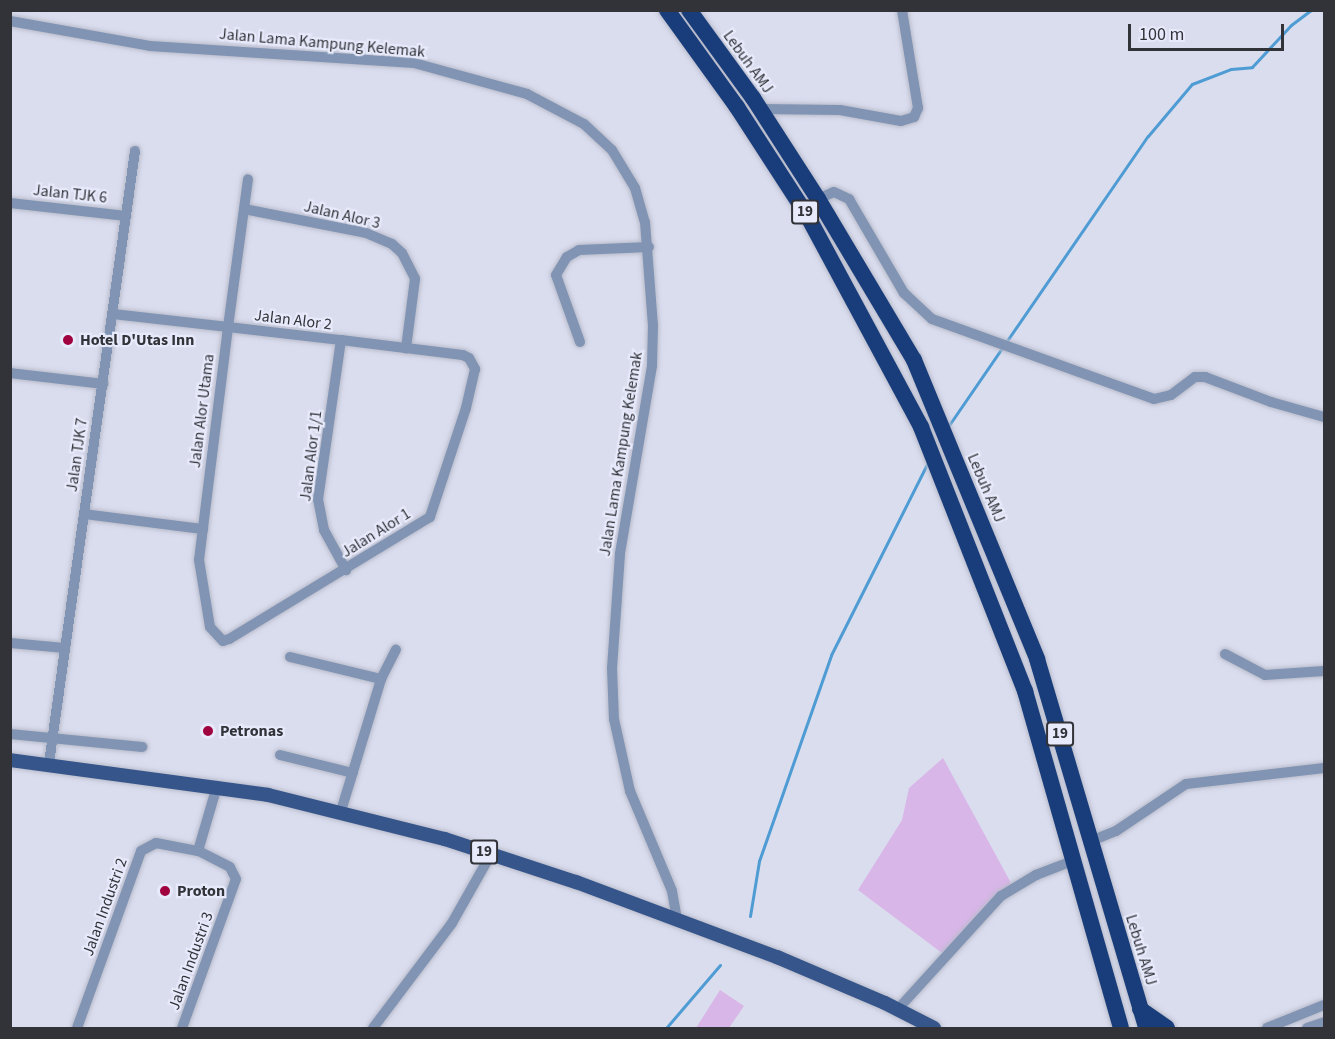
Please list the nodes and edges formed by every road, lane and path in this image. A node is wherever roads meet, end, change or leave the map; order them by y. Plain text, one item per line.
1 (666, 10) edge
2 (689, 10) edge
3 (902, 10) edge
4 (10, 21) edge
5 (760, 109) junction
6 (135, 151) dead end
7 (248, 179) dead end
8 (818, 199) junction
9 (10, 203) edge
10 (244, 209) junction
11 (126, 216) junction
12 (649, 247) junction
13 (112, 314) junction
14 (228, 327) junction
15 (341, 340) junction
16 (580, 342) dead end
17 (406, 348) junction
18 (469, 358) joint
19 (10, 373) edge
20 (103, 384) junction
21 (1324, 417) edge
22 (84, 514) junction
23 (203, 529) junction
24 (346, 570) junction
25 (223, 641) joint
26 (10, 643) edge
27 (65, 648) junction
28 (396, 650) dead end
29 (1225, 654) dead end
30 (290, 657) dead end
31 (1324, 671) edge
32 (381, 679) junction
33 (10, 734) edge
34 (53, 738) junction
35 (142, 747) dead end
36 (280, 755) dead end
37 (10, 760) edge
38 (49, 764) junction
39 (1324, 768) edge
40 (353, 773) junction
41 (217, 786) junction
42 (341, 811) junction
43 (1091, 841) junction
44 (198, 851) junction
45 (490, 854) junction
46 (1075, 860) junction
47 (677, 919) junction
48 (1324, 1005) edge
49 (898, 1009) junction
50 (1140, 1009) junction
51 (1324, 1022) edge
52 (1120, 1027) edge
53 (77, 1029) edge
54 (183, 1029) edge
55 (373, 1029) edge
56 (934, 1029) edge
57 (1146, 1029) edge
58 (1167, 1029) edge
59 (1267, 1029) edge
60 (1307, 1029) edge

1 - 46 highway, 19
2 - 5 highway, Lebuh AMJ / 19
3 - 5 street
4 - 12 street, Jalan Lama Kampung Kelemak
5 - 8 highway, Lebuh AMJ / 19
6 - 11 street, Jalan TJK 7
7 - 10 street, Jalan Alor Utama
8 - 21 street
8 - 43 highway, Lebuh AMJ / 19
9 - 11 street, Jalan TJK 6
10 - 14 street, Jalan Alor Utama
10 - 17 street, Jalan Alor 3
11 - 13 street, Jalan TJK 7
12 - 16 street
12 - 47 street, Jalan Lama Kampung Kelemak
13 - 14 street, Jalan Alor 2
13 - 20 street, Jalan TJK 7
14 - 15 street, Jalan Alor 2
14 - 23 street, Jalan Alor Utama
15 - 17 street, Jalan Alor 2
15 - 24 street, Jalan Alor 1/1
17 - 18 street, Jalan Alor 2
18 - 24 street, Jalan Alor 1
19 - 20 street
20 - 22 street, Jalan TJK 7
22 - 23 street
22 - 27 street, Jalan TJK 7
23 - 25 street, Jalan Alor Utama
24 - 25 street, Jalan Alor 1
26 - 27 street
27 - 34 street, Jalan TJK 7
28 - 32 street
29 - 31 street
30 - 32 street
32 - 40 street
33 - 34 street
34 - 35 street
34 - 38 street, Jalan TJK 7
36 - 40 street
37 - 38 main road, 19
38 - 41 main road, 19
39 - 43 street
40 - 42 street
41 - 42 main road, 19
41 - 44 street
42 - 45 main road, 19
43 - 50 highway, Lebuh AMJ / 19
44 - 53 street, Jalan Industri 2
44 - 54 street, Jalan Industri 3
45 - 47 main road, 19
45 - 55 street
46 - 49 street
46 - 52 highway, 19
47 - 49 main road, 19
48 - 59 street
49 - 56 main road, 19
50 - 57 highway, Lebuh AMJ / 19
50 - 58 highway
51 - 60 street

